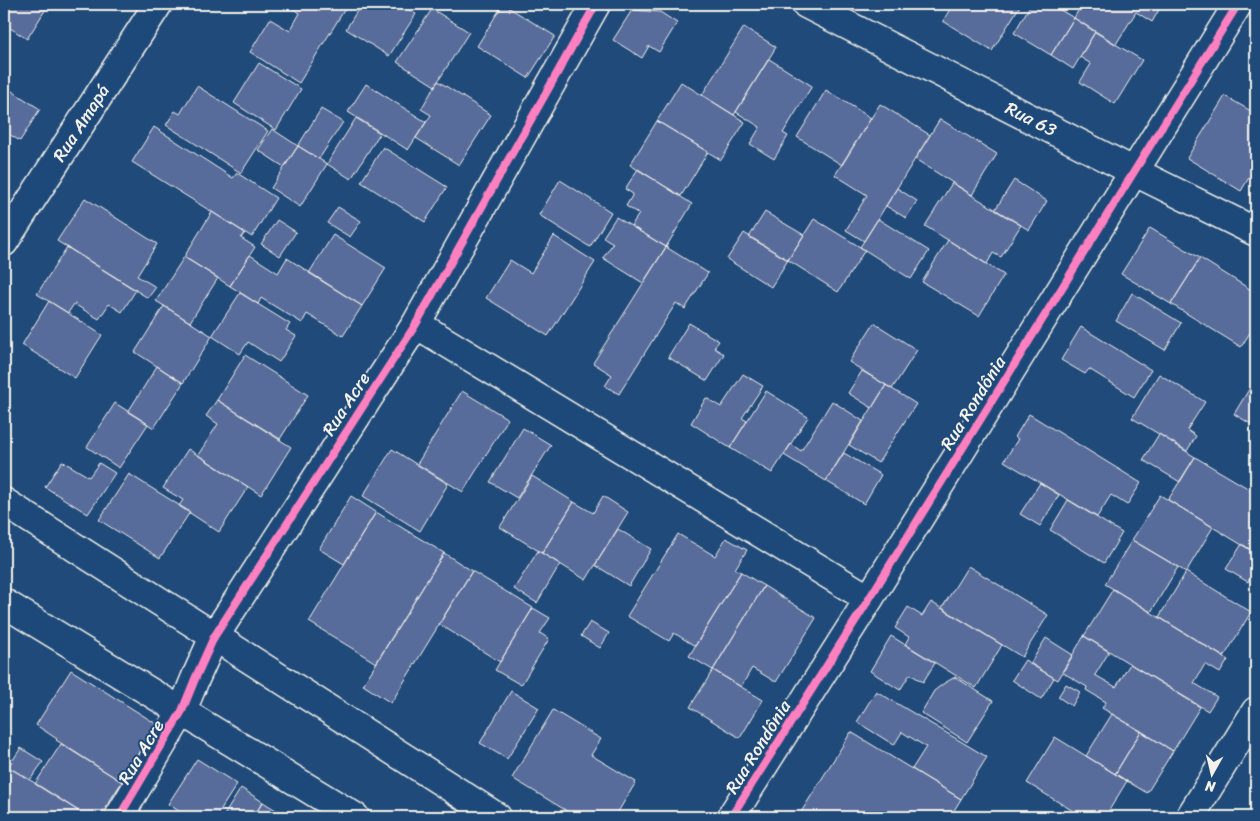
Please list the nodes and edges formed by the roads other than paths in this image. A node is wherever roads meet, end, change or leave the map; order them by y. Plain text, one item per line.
1 (158, 4) edge
2 (596, 4) edge
3 (806, 4) edge
4 (1238, 4) edge
5 (1133, 171) junction
6 (1256, 232) edge
7 (4, 242) edge
8 (416, 324) junction
9 (5, 505) edge
10 (870, 599) junction
11 (4, 603) edge
12 (214, 637) junction
13 (182, 711) junction
14 (1256, 711) edge
15 (119, 817) edge
16 (355, 817) edge
17 (497, 817) edge
18 (732, 817) edge
19 (1190, 817) edge

1 - 7 street, Rua Amapá
2 - 8 street, Rua Acre
3 - 5 street, Rua 63
4 - 5 street, Rua Rondônia
5 - 6 street, Rua 63
5 - 10 street, Rua Rondônia
8 - 10 street
8 - 12 street, Rua Acre
9 - 12 street
10 - 18 street, Rua Rondônia
11 - 13 street
12 - 13 street, Rua Acre
12 - 17 street
13 - 15 street, Rua Acre
13 - 16 street
14 - 19 street

